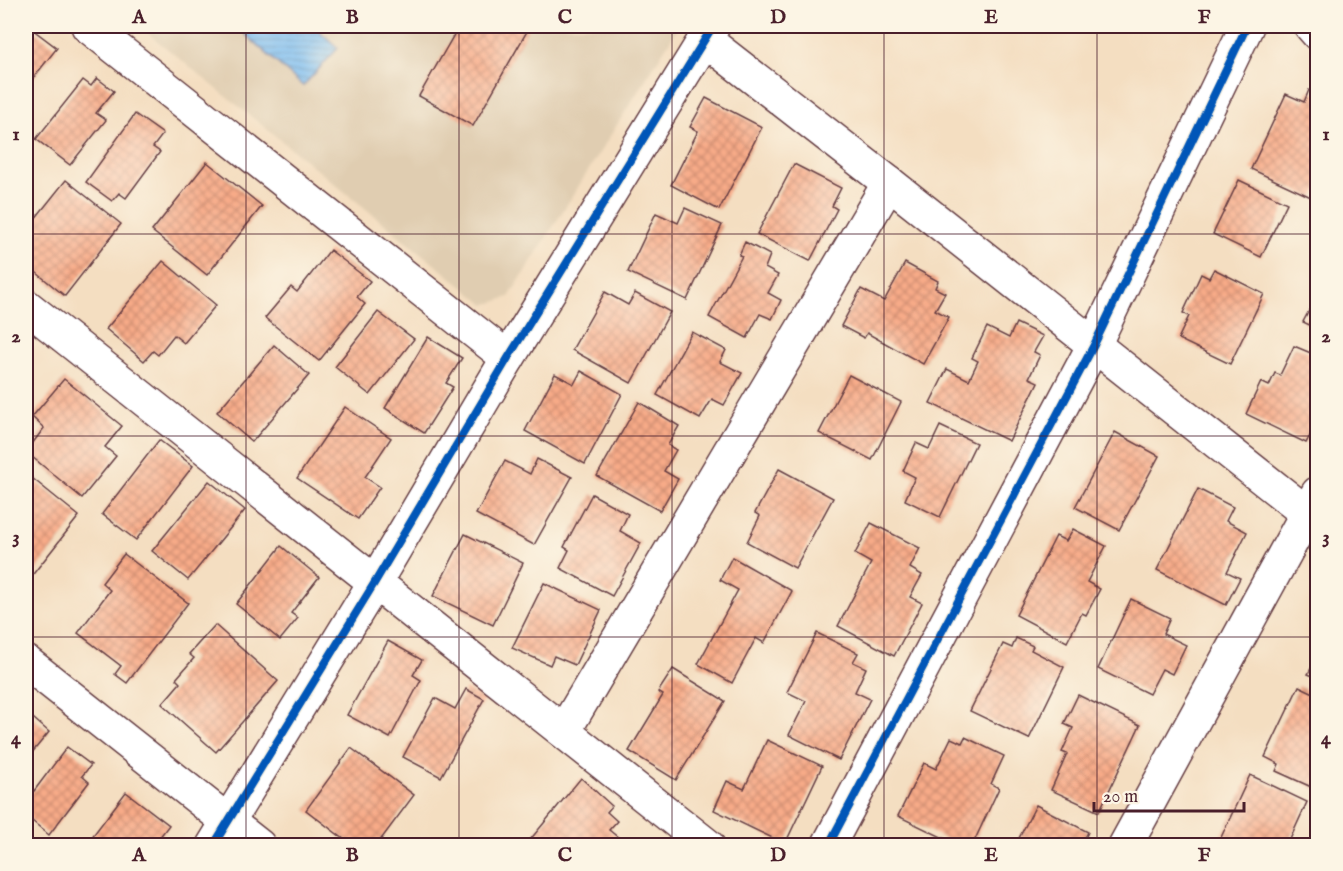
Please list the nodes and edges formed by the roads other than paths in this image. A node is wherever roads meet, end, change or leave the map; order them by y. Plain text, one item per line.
1 (88, 26) edge
2 (1247, 26) edge
3 (1311, 26) edge
4 (708, 32) edge
5 (1317, 34) edge
6 (889, 183) junction
7 (26, 306) edge
8 (1094, 345) junction
9 (508, 358) junction
10 (1314, 509) edge
11 (375, 582) junction
12 (26, 662) edge
13 (564, 731) junction
14 (220, 833) edge
15 (259, 846) edge
16 (708, 846) edge
17 (828, 846) edge
18 (1125, 846) edge

1 - 9 street
2 - 8 street
3 - 5 street
4 - 6 street
4 - 9 street
6 - 8 street
6 - 13 street
7 - 11 street
8 - 10 street
8 - 17 street
9 - 11 street
10 - 18 street
11 - 13 street
11 - 14 street
12 - 14 street
13 - 16 street
14 - 15 street

